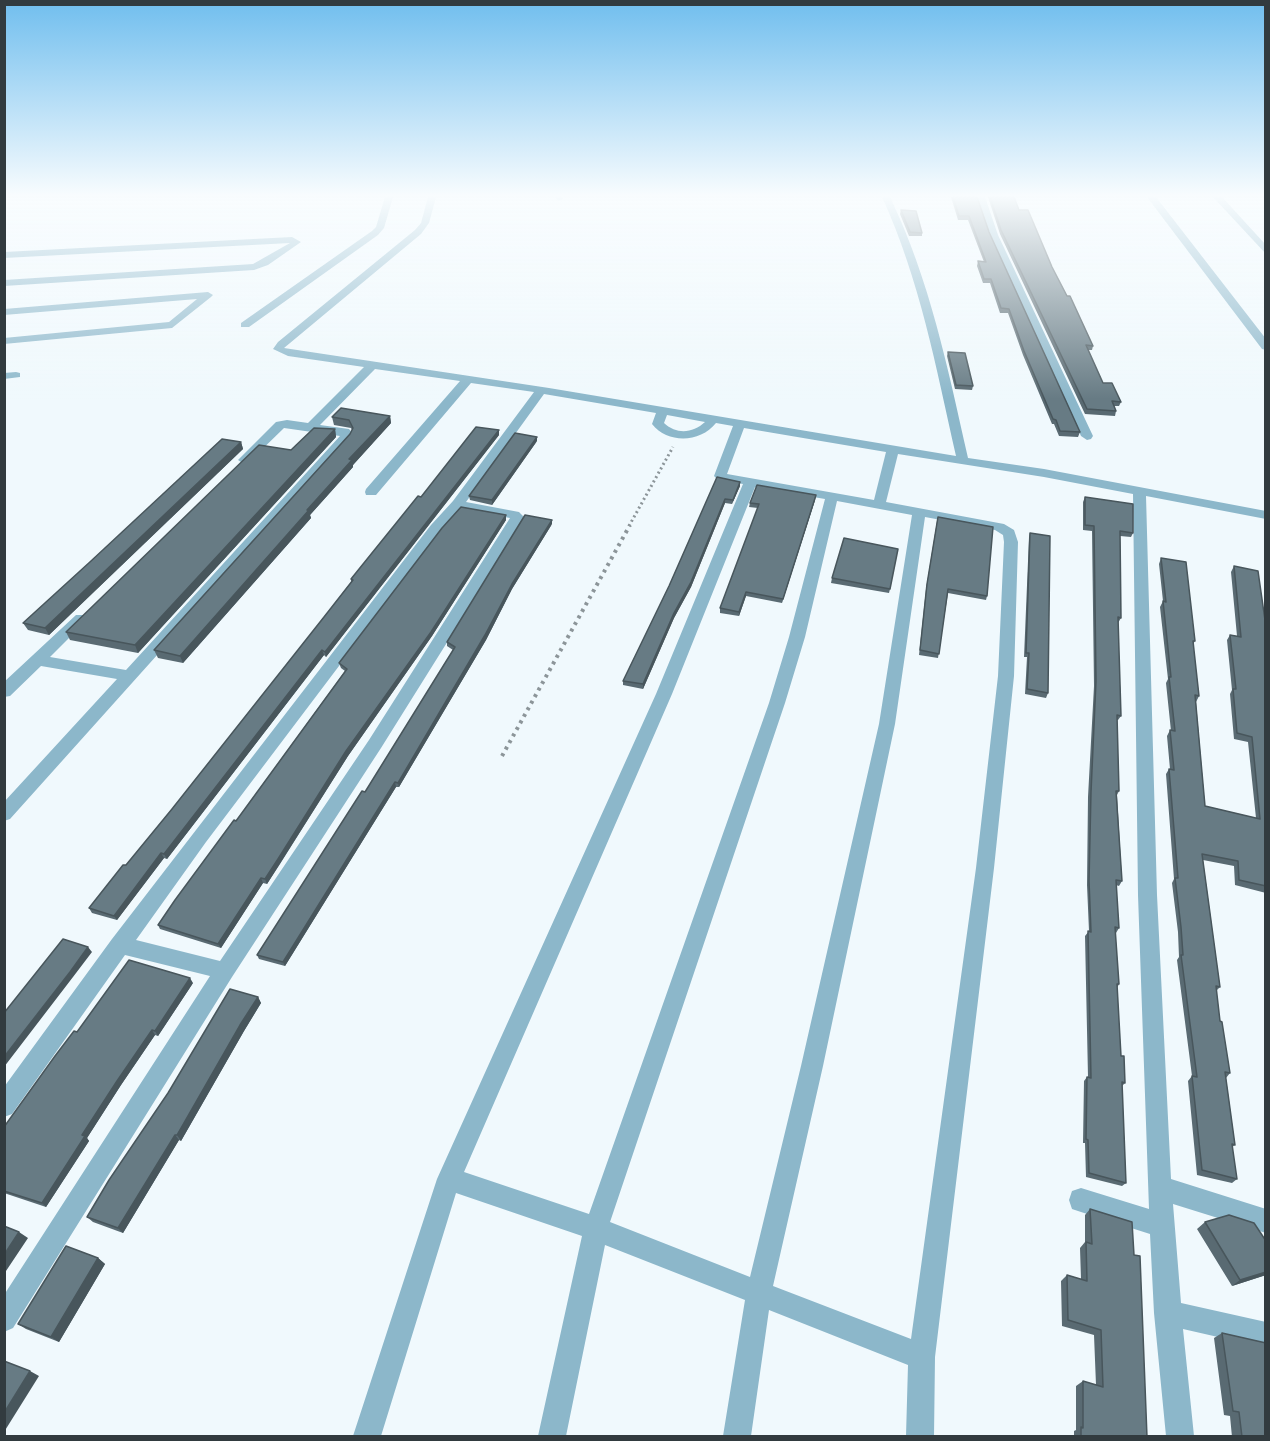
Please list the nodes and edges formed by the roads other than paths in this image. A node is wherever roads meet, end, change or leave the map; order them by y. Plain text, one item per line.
1 (262, 264) edge
2 (331, 264) edge
3 (379, 264) edge
4 (913, 264) edge
5 (1008, 264) edge
6 (1203, 264) edge
7 (4, 283) edge
8 (4, 312) edge
9 (245, 325) dead end
10 (4, 341) edge
11 (1266, 347) edge
12 (374, 364) junction
13 (468, 379) junction
14 (542, 390) junction
15 (662, 411) junction
16 (713, 420) junction
17 (740, 424) junction
18 (311, 427) junction
19 (1087, 436) dead end
20 (892, 450) junction
21 (963, 461) junction
22 (235, 468) edge
23 (750, 482) junction
24 (1139, 491) junction
25 (371, 492) dead end
26 (832, 497) junction
27 (458, 504) junction
28 (879, 505) junction
29 (919, 512) junction
30 (1266, 515) edge
31 (89, 610) edge
32 (38, 660) junction
33 (130, 676) junction
34 (4, 692) edge
35 (4, 814) edge
36 (119, 945) junction
37 (225, 971) junction
38 (4, 1106) edge
39 (449, 1179) junction
40 (1160, 1188) junction
41 (1081, 1200) dead end
42 (1266, 1221) edge
43 (1162, 1225) junction
44 (596, 1230) junction
45 (759, 1293) junction
46 (1167, 1313) junction
47 (4, 1319) edge
48 (1266, 1335) edge
49 (922, 1357) junction
50 (367, 1437) edge
51 (552, 1437) edge
52 (737, 1437) edge
53 (920, 1437) edge
54 (1180, 1437) edge

1 - 7 street
2 - 9 street
3 - 12 street
4 - 21 street
5 - 19 street
6 - 11 street
8 - 10 street
12 - 13 street
12 - 18 street
13 - 14 street
13 - 25 street
14 - 15 street
14 - 27 street
15 - 16 street
15 - 16 street
16 - 17 street
17 - 20 street
17 - 23 street
18 - 22 street
18 - 33 street
20 - 21 street
20 - 28 street
21 - 24 street
23 - 26 street
23 - 39 street
24 - 30 street
24 - 40 street
26 - 28 street
26 - 44 street
27 - 36 street
27 - 37 street
28 - 29 street
29 - 45 street
29 - 49 street
31 - 32 street
32 - 33 street
32 - 34 street
33 - 35 street
36 - 37 street
36 - 38 street
37 - 47 street
39 - 44 street
39 - 50 street
40 - 42 street
40 - 43 street
41 - 43 street
43 - 46 street
44 - 45 street
44 - 51 street
45 - 49 street
45 - 52 street
46 - 48 street
46 - 54 street
49 - 53 street

